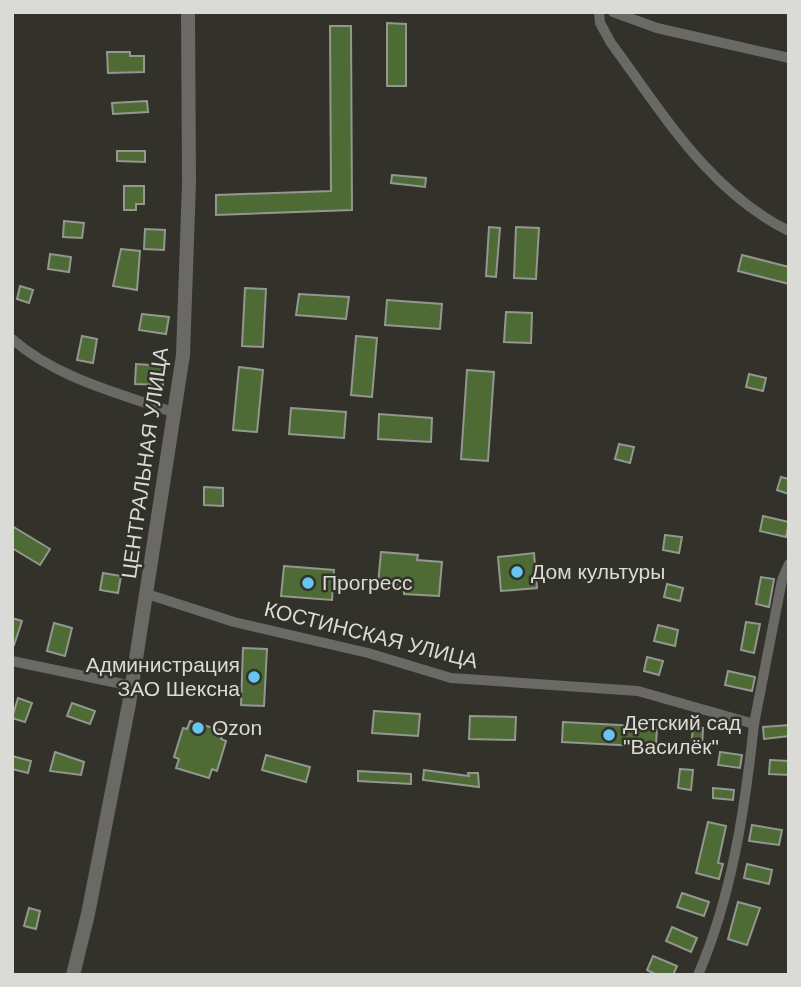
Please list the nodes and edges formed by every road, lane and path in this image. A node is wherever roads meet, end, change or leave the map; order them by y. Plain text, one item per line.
1 (188, 12) edge
2 (598, 12) edge
3 (613, 12) edge
4 (789, 58) edge
5 (789, 231) edge
6 (12, 339) edge
7 (175, 413) junction
8 (789, 564) edge
9 (147, 594) junction
10 (12, 661) edge
11 (132, 685) junction
12 (754, 724) junction
13 (73, 975) edge
14 (698, 975) edge

1 - 7 street, ЦЕНТРАЛЬНАЯ УЛИЦА
2 - 5 street
3 - 4 street
6 - 7 street
7 - 9 street, ЦЕНТРАЛЬНАЯ УЛИЦА
8 - 12 street
9 - 11 street, ЦЕНТРАЛЬНАЯ УЛИЦА
9 - 12 street, КОСТИНСКАЯ УЛИЦА
10 - 11 street
11 - 13 street, ЦЕНТРАЛЬНАЯ УЛИЦА
12 - 14 street

